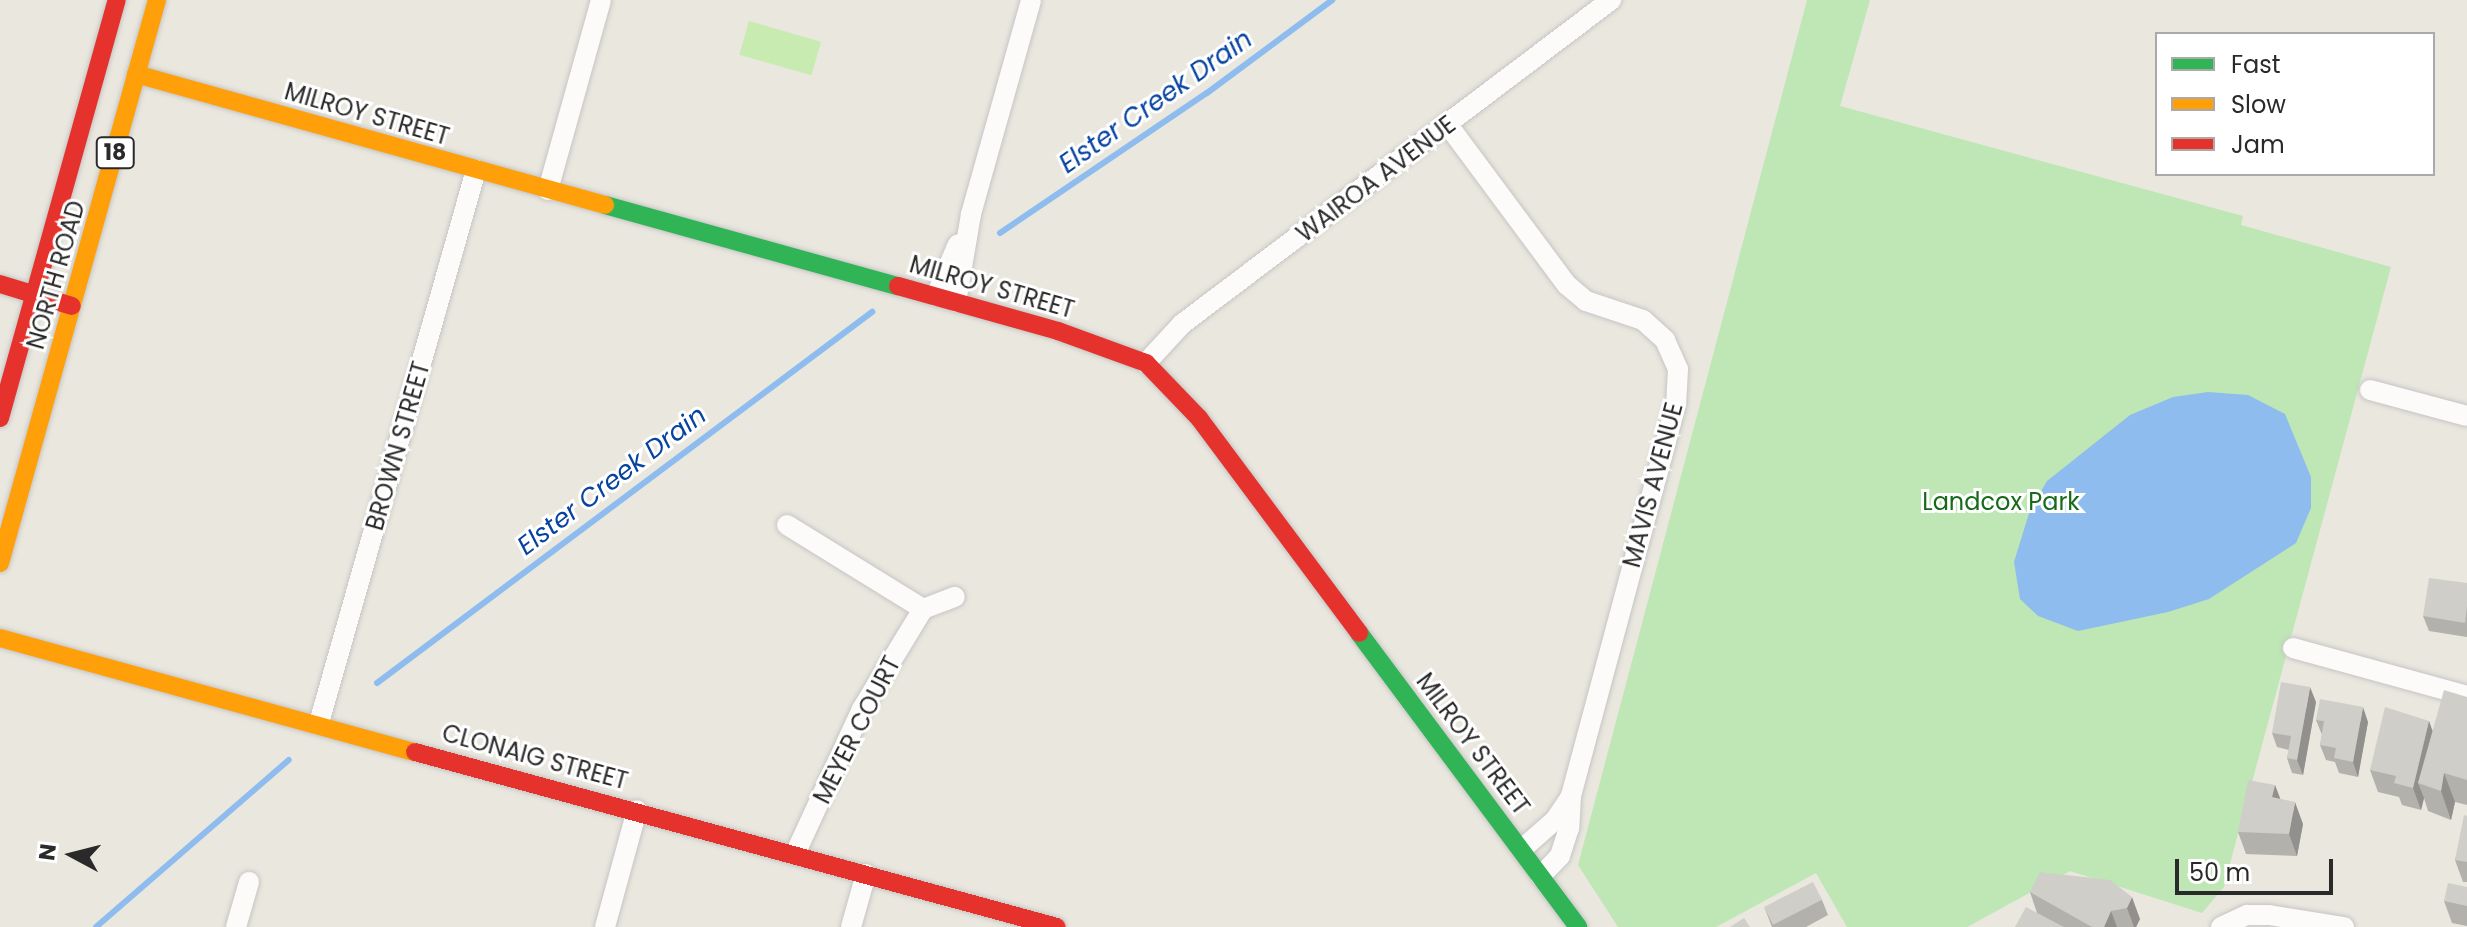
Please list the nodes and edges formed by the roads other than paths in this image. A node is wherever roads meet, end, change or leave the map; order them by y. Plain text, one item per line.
1 (117, 0) edge
2 (157, 0) edge
3 (601, 0) edge
4 (1031, 0) edge
5 (1611, 0) edge
6 (136, 74) junction
7 (1448, 125) junction
8 (476, 170) junction
9 (548, 190) junction
10 (0, 284) edge
11 (35, 295) junction
12 (946, 299) junction
13 (72, 306) junction
14 (1146, 363) junction
15 (2370, 390) dead end
16 (2467, 416) edge
17 (0, 418) edge
18 (787, 525) dead end
19 (0, 563) edge
20 (955, 597) dead end
21 (923, 609) junction
22 (0, 638) edge
23 (2293, 648) dead end
24 (2467, 696) edge
25 (319, 723) junction
26 (1571, 795) junction
27 (637, 810) junction
28 (1522, 849) junction
29 (795, 854) junction
30 (866, 874) junction
31 (1541, 876) junction
32 (249, 882) dead end
33 (236, 927) edge
34 (605, 927) edge
35 (851, 927) edge
36 (1057, 927) edge
37 (1578, 927) edge
38 (2221, 927) edge
39 (2344, 927) edge

1 - 11 main road, NORTH ROAD / 18
2 - 6 main road, NORTH ROAD / 18
3 - 9 street
4 - 12 street
5 - 7 street, WAIROA AVENUE
6 - 8 main road, MILROY STREET
6 - 13 main road, NORTH ROAD / 18
7 - 14 street, WAIROA AVENUE
7 - 26 street, MAVIS AVENUE
8 - 9 main road, MILROY STREET
8 - 25 street, BROWN STREET
9 - 12 main road, MILROY STREET
10 - 11 main road
11 - 13 main road
11 - 17 main road, NORTH ROAD / 18
12 - 14 main road, MILROY STREET
13 - 19 main road, NORTH ROAD / 18
14 - 28 main road, MILROY STREET
15 - 16 street
18 - 21 street
20 - 21 street
21 - 29 street, MEYER COURT
22 - 25 main road, CLONAIG STREET
23 - 24 street
25 - 27 main road, CLONAIG STREET
26 - 28 street, MAVIS AVENUE
26 - 31 street, MAVIS AVENUE
27 - 29 main road, CLONAIG STREET
27 - 34 street
28 - 31 main road, MILROY STREET
29 - 30 main road, CLONAIG STREET
30 - 35 street
30 - 36 main road, CLONAIG STREET
31 - 37 main road, MILROY STREET
32 - 33 street
38 - 39 street

